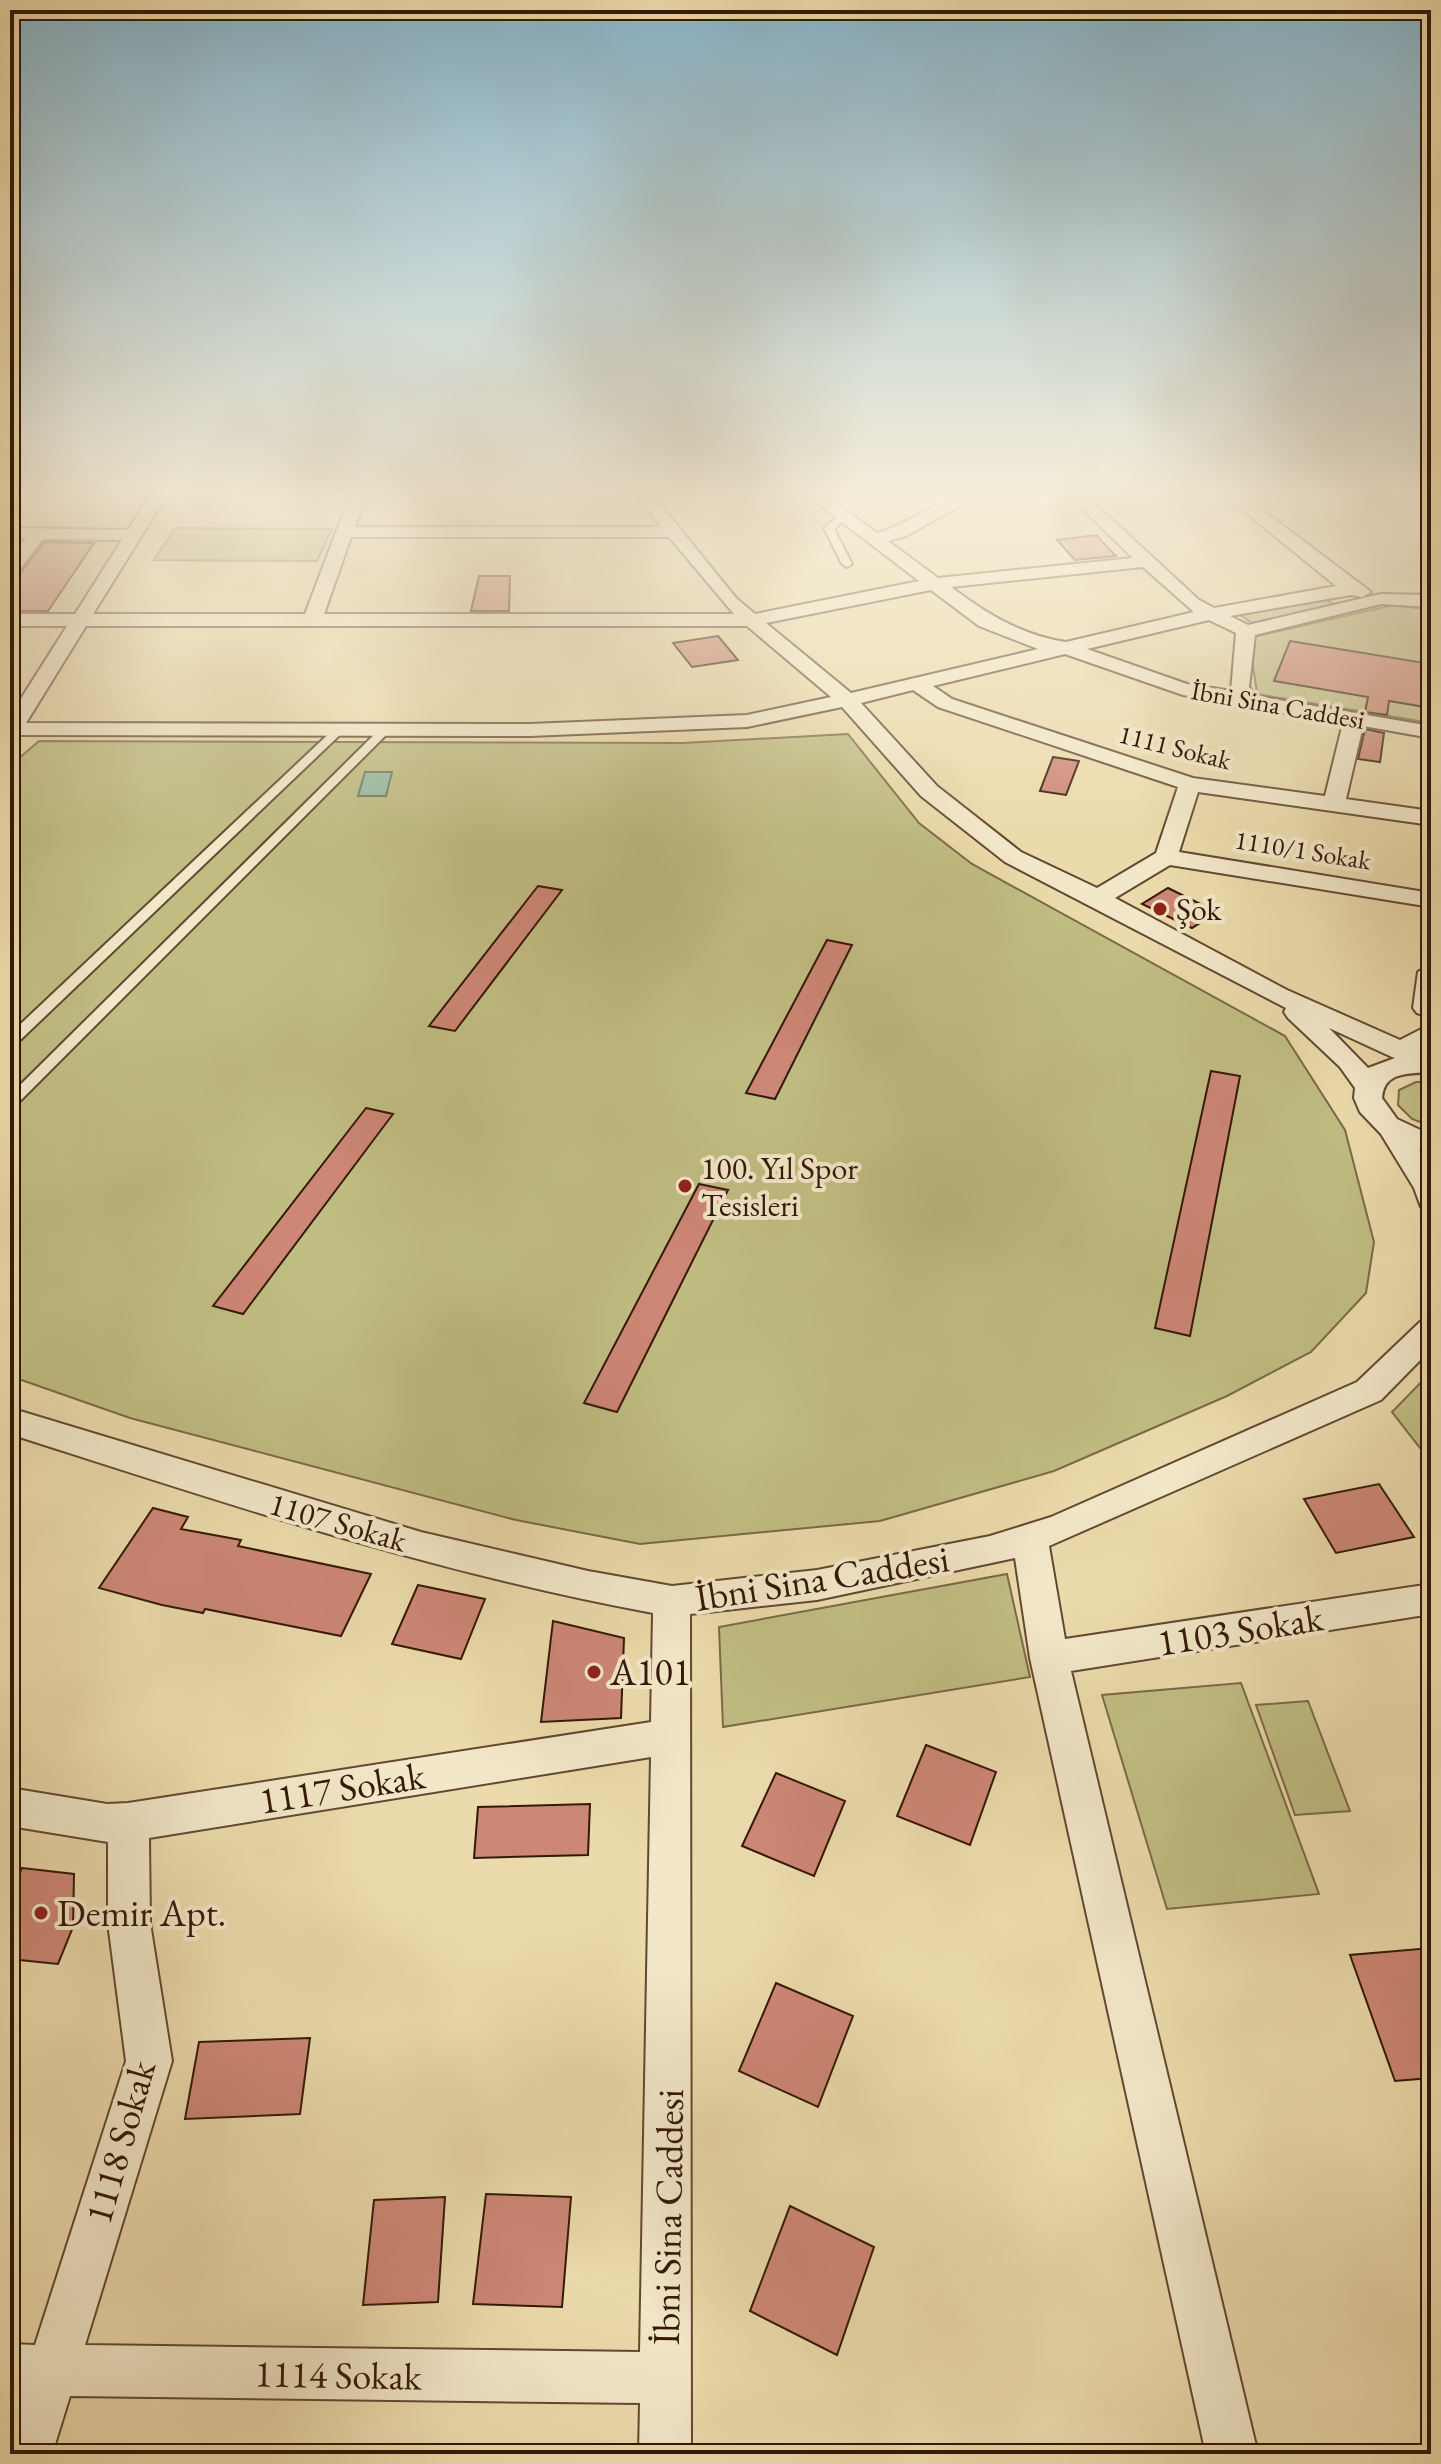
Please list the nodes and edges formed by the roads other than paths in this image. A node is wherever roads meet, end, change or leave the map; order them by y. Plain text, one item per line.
1 (87, 608) edge
2 (317, 608) edge
3 (737, 608) edge
4 (811, 608) edge
5 (966, 608) edge
6 (1199, 608) edge
7 (1244, 608) edge
8 (1343, 608) edge
9 (1210, 614) junction
10 (10, 620) edge
11 (751, 620) junction
12 (79, 621) junction
13 (312, 621) junction
14 (1246, 631) junction
15 (1066, 648) junction
16 (919, 685) junction
17 (847, 700) junction
18 (1250, 701) junction
19 (1354, 719) junction
20 (11, 729) edge
21 (340, 729) junction
22 (385, 730) junction
23 (1431, 732) edge
24 (1190, 784) junction
25 (1334, 805) junction
26 (1431, 818) edge
27 (1166, 857) junction
28 (1098, 898) junction
29 (1431, 900) edge
30 (1431, 972) edge
31 (1278, 995) junction
32 (1431, 1010) edge
33 (1431, 1032) edge
34 (10, 1042) edge
35 (1401, 1051) junction
36 (1430, 1064) edge
37 (1366, 1084) junction
38 (10, 1103) edge
39 (1392, 1129) junction
40 (1431, 1144) edge
41 (1430, 1190) edge
42 (1431, 1330) edge
43 (10, 1421) edge
44 (1030, 1539) junction
45 (1431, 1599) edge
46 (672, 1601) junction
47 (1049, 1658) junction
48 (673, 1736) junction
49 (10, 1807) edge
50 (128, 1822) junction
51 (30, 2371) edge
52 (666, 2378) junction
53 (26, 2454) edge
54 (665, 2454) edge
55 (1232, 2454) edge

1 - 12 street
2 - 13 street
3 - 11 street
4 - 11 street
5 - 15 street, İbni Sina Caddesi
6 - 9 street
7 - 9 street
8 - 14 street
9 - 14 street
9 - 15 street
10 - 12 street
11 - 13 street
11 - 17 street
12 - 13 street
12 - 20 street
14 - 18 street
15 - 16 street
15 - 18 street, İbni Sina Caddesi
16 - 17 street
16 - 24 street, 1111 Sokak
17 - 22 street
17 - 28 street
18 - 19 street, İbni Sina Caddesi
19 - 23 street, İbni Sina Caddesi
19 - 25 street
20 - 21 street
21 - 22 street
21 - 34 lane
22 - 38 lane
24 - 25 street, 1111 Sokak
24 - 27 street
25 - 26 street, 1111 Sokak
27 - 28 street
27 - 29 street, 1110/1 Sokak
28 - 31 street
30 - 32 street
31 - 35 street
31 - 37 street
33 - 35 street
35 - 36 street
36 - 37 street
37 - 39 street
39 - 40 street
39 - 41 street
42 - 44 street, İbni Sina Caddesi
43 - 46 street, 1107 Sokak
44 - 46 street, İbni Sina Caddesi
44 - 47 street
45 - 47 street, 1103 Sokak
46 - 48 street, İbni Sina Caddesi
47 - 55 street
48 - 50 street, 1117 Sokak
48 - 52 street, İbni Sina Caddesi
49 - 50 street, 1117 Sokak
50 - 51 street, 1118 Sokak
51 - 52 street, 1114 Sokak
51 - 53 street, 1118 Sokak
52 - 54 street, İbni Sina Caddesi

